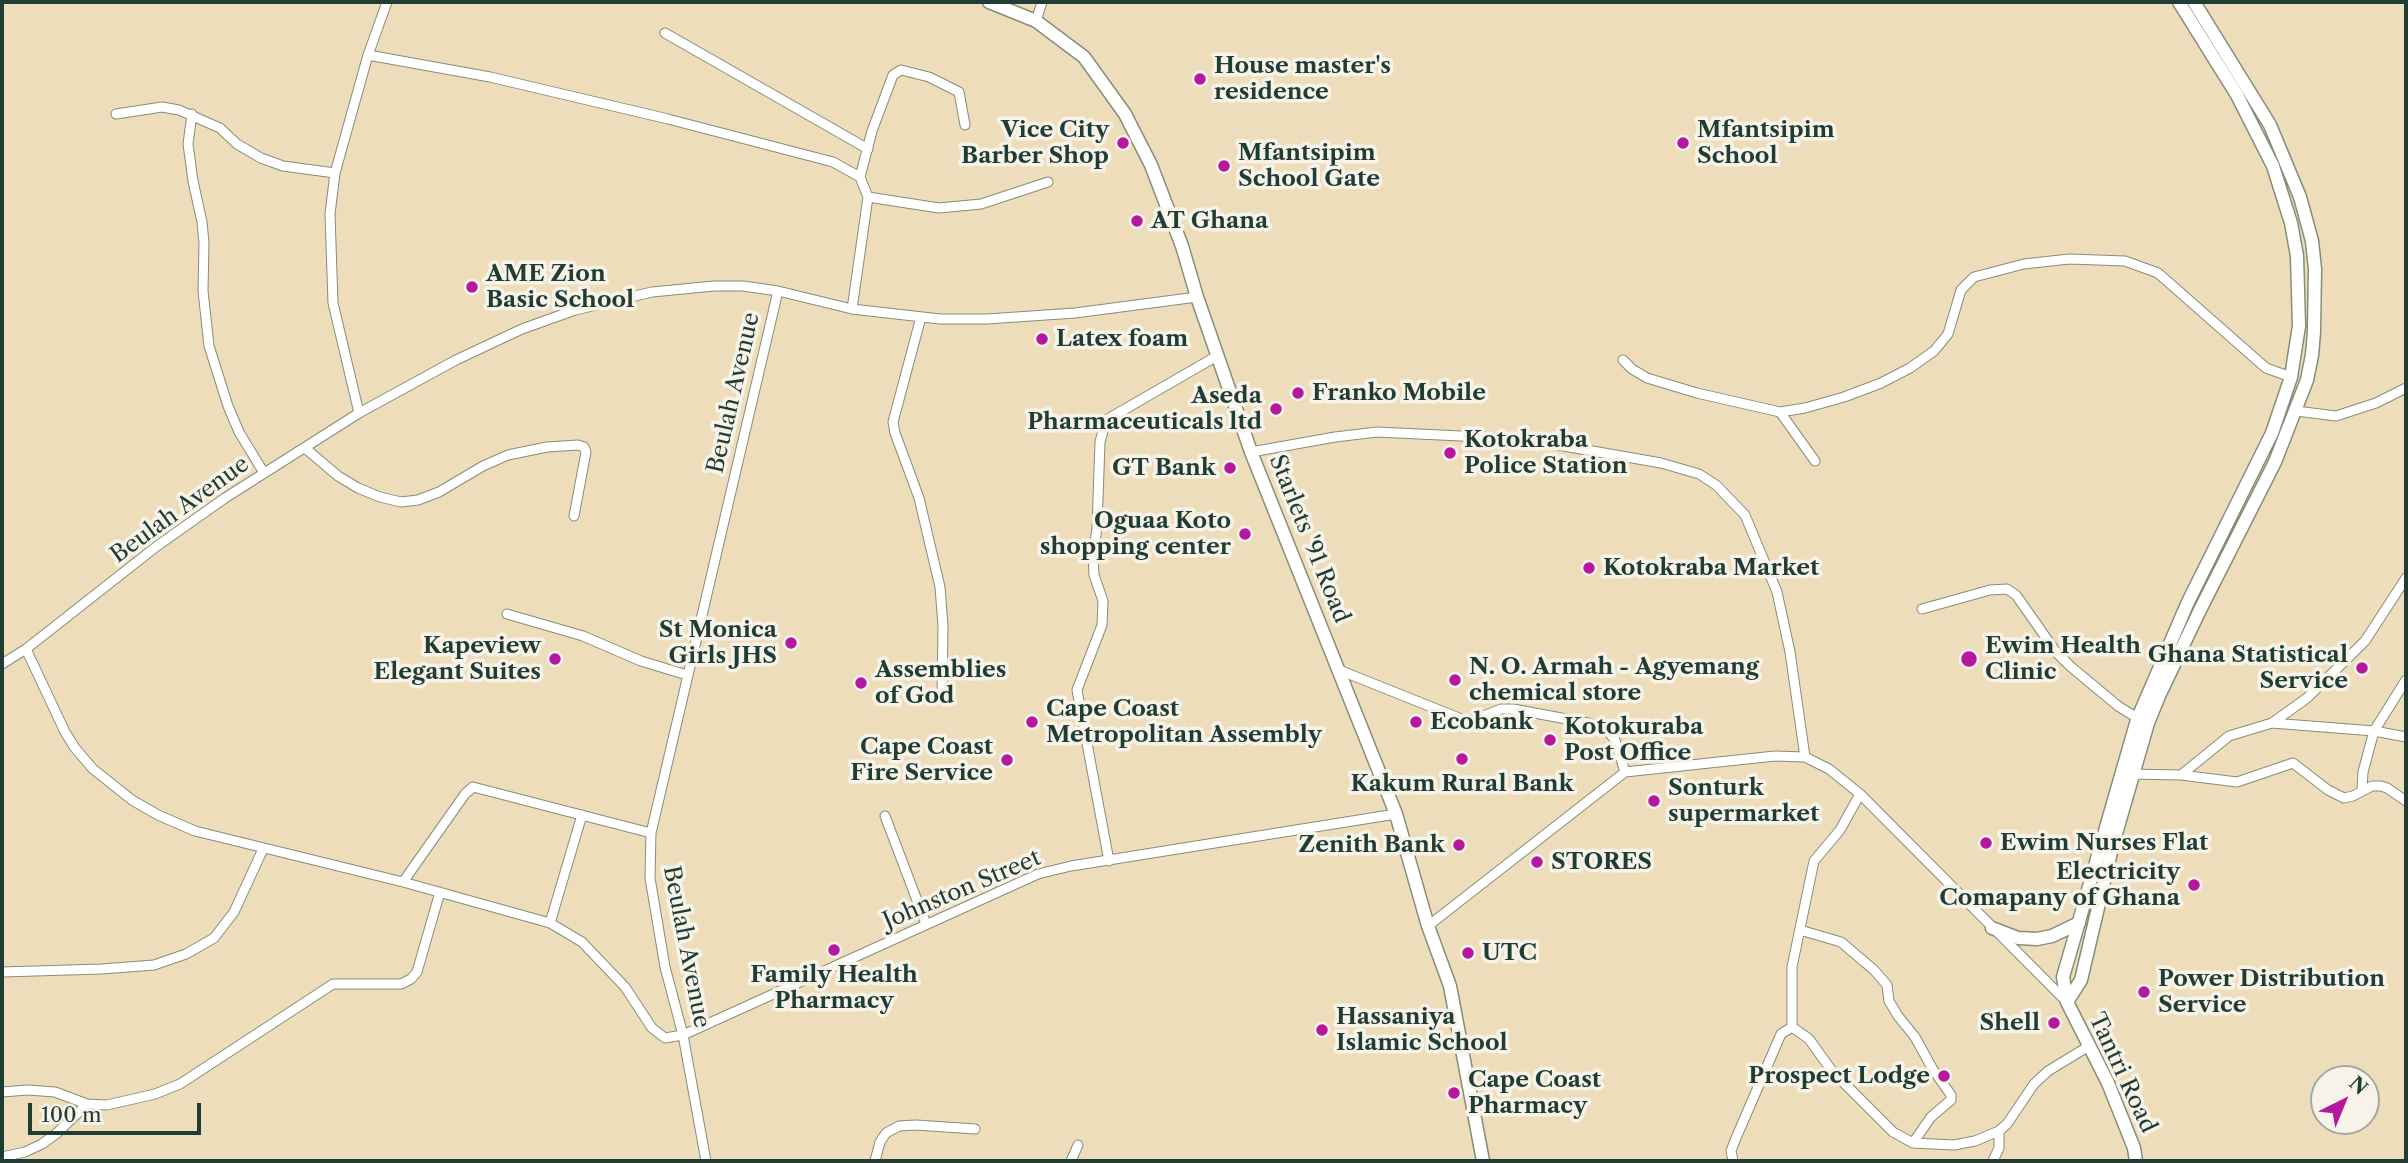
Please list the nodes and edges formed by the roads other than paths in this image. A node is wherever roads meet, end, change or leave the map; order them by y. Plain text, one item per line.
1 (387, 2) edge
2 (989, 2) edge
3 (1042, 2) edge
4 (2186, 3) edge
5 (1037, 20) junction
6 (665, 33) dead end
7 (368, 55) junction
8 (116, 114) dead end
9 (192, 114) junction
10 (965, 125) dead end
11 (868, 149) junction
12 (335, 173) junction
13 (860, 177) junction
14 (1048, 182) dead end
15 (868, 197) junction
16 (778, 291) junction
17 (1197, 297) junction
18 (852, 309) junction
19 (921, 317) junction
20 (1217, 356) junction
21 (1623, 359) dead end
22 (2291, 377) junction
23 (2406, 388) edge
24 (2296, 411) junction
25 (1780, 412) junction
26 (359, 413) junction
27 (305, 448) junction
28 (1251, 452) junction
29 (1815, 461) dead end
30 (264, 473) junction
31 (574, 516) dead end
32 (2406, 578) edge
33 (1922, 609) dead end
34 (507, 614) dead end
35 (26, 649) junction
36 (2, 664) edge
37 (1339, 670) junction
38 (687, 675) junction
39 (2406, 680) edge
40 (942, 697) dead end
41 (2143, 721) junction
42 (2272, 723) junction
43 (2374, 731) junction
44 (2406, 737) edge
45 (1805, 757) junction
46 (1625, 772) junction
47 (2127, 774) junction
48 (2181, 775) junction
49 (2362, 790) junction
50 (1860, 794) junction
51 (2406, 801) edge
52 (1396, 814) junction
53 (582, 815) junction
54 (885, 816) dead end
55 (652, 834) junction
56 (263, 849) junction
57 (1108, 861) junction
58 (403, 882) junction
59 (440, 892) junction
60 (550, 923) junction
61 (2079, 923) junction
62 (926, 924) junction
63 (1429, 926) junction
64 (1993, 928) junction
65 (1800, 930) junction
66 (2, 972) edge
67 (2067, 1002) junction
68 (1791, 1027) junction
69 (683, 1035) junction
70 (2089, 1046) junction
71 (2, 1092) edge
72 (87, 1104) junction
73 (975, 1129) dead end
74 (1999, 1131) junction
75 (1913, 1143) junction
76 (1078, 1145) dead end
77 (2, 1157) edge
78 (706, 1161) edge
79 (875, 1161) edge
80 (1071, 1161) edge
81 (1483, 1161) edge
82 (1733, 1161) edge
83 (1993, 1161) edge
84 (2136, 1161) edge

1 - 7 street
2 - 5 street, Starlets '91 Road
3 - 5 street
4 - 22 street
4 - 24 street
5 - 17 street, Starlets '91 Road
6 - 11 street
7 - 12 street
7 - 13 street
8 - 9 street
9 - 12 street
9 - 30 street
10 - 11 street
11 - 13 street
12 - 26 street
13 - 15 street
14 - 15 street
15 - 18 street
16 - 18 street
16 - 26 street, Beulah Avenue
16 - 38 street, Beulah Avenue
17 - 19 street
17 - 20 street, Starlets '91 Road
18 - 19 street
19 - 40 street
20 - 28 street, Starlets '91 Road
20 - 57 street
21 - 25 street
22 - 25 street
22 - 41 street
23 - 24 street
24 - 41 street
25 - 29 street
26 - 27 street, Beulah Avenue
27 - 30 street, Beulah Avenue
27 - 31 street
28 - 37 street, Starlets '91 Road
28 - 45 street
30 - 35 street, Beulah Avenue
32 - 42 street
33 - 41 street
34 - 38 street
35 - 36 street, Beulah Avenue
35 - 56 street
37 - 46 street
37 - 52 street, Starlets '91 Road
38 - 55 street, Beulah Avenue
39 - 43 street
41 - 47 street
42 - 43 street
42 - 48 street
43 - 44 street
43 - 49 street
45 - 46 street
45 - 50 street
46 - 63 street
47 - 48 street
47 - 61 street
47 - 67 street
48 - 49 street
49 - 51 street
50 - 64 street
50 - 65 street
52 - 57 street, Johnston Street
52 - 63 street, Starlets '91 Road
53 - 55 street
53 - 58 street
53 - 60 street
54 - 62 street
55 - 69 street, Beulah Avenue
56 - 58 street
56 - 66 street
57 - 62 street, Johnston Street
58 - 59 street
59 - 60 street
59 - 72 street
60 - 69 street
61 - 64 street
61 - 67 street
62 - 69 street, Johnston Street
63 - 81 street, Starlets '91 Road
64 - 67 street
65 - 68 street
65 - 75 street
67 - 70 street, Tantri Road
68 - 75 street
68 - 82 street
69 - 78 street, Beulah Avenue
70 - 74 street
70 - 84 street, Tantri Road
71 - 72 street
72 - 77 street
73 - 79 street
74 - 75 street
74 - 83 street
76 - 80 street

